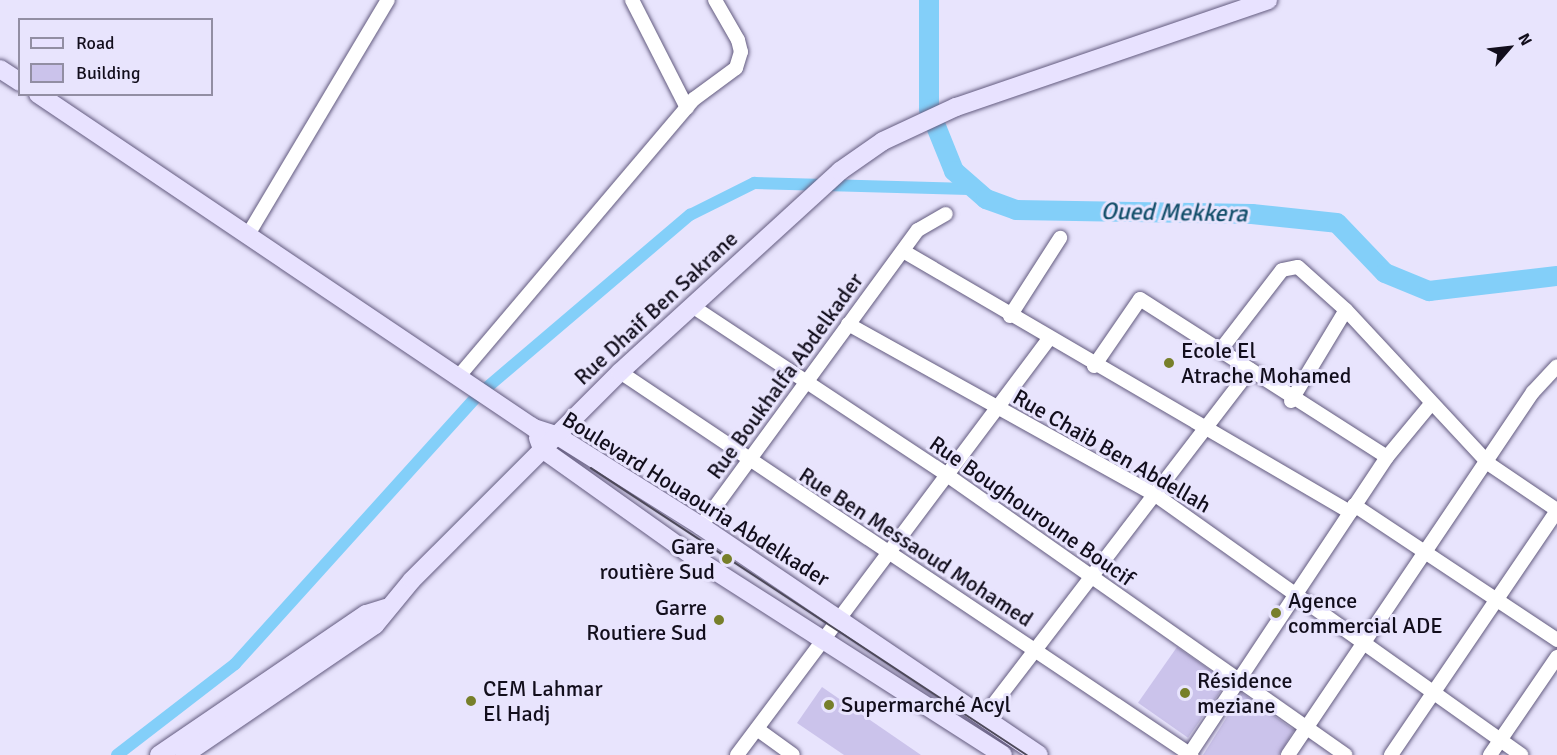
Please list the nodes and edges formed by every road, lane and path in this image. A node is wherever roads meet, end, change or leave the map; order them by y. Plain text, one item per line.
1 (388, 0) edge
2 (632, 0) edge
3 (715, 0) edge
4 (1268, 0) edge
5 (0, 69) edge
6 (18, 81) edge
7 (41, 96) edge
8 (687, 108) junction
9 (946, 214) dead end
10 (249, 233) junction
11 (1060, 238) dead end
12 (903, 251) junction
13 (692, 306) junction
14 (1346, 310) junction
15 (1010, 316) junction
16 (848, 324) junction
17 (1048, 340) junction
18 (1222, 348) junction
19 (1094, 366) junction
20 (1557, 366) edge
21 (1250, 370) junction
22 (620, 372) junction
23 (465, 380) junction
24 (804, 383) junction
25 (1291, 401) junction
26 (1430, 405) junction
27 (996, 408) junction
28 (534, 428) junction
29 (1206, 428) junction
30 (556, 435) junction
31 (542, 449) junction
32 (1387, 457) junction
33 (747, 460) junction
34 (1489, 464) junction
35 (947, 476) junction
36 (1157, 496) junction
37 (1352, 508) junction
38 (1557, 510) edge
39 (701, 526) junction
40 (1424, 551) junction
41 (888, 553) junction
42 (1093, 579) junction
43 (1296, 591) junction
44 (1497, 597) junction
45 (386, 608) junction
46 (838, 619) junction
47 (823, 639) junction
48 (1557, 640) edge
49 (1363, 646) junction
50 (1037, 652) junction
51 (1557, 657) edge
52 (1236, 680) junction
53 (1433, 692) junction
54 (983, 718) junction
55 (1306, 728) junction
56 (757, 729) junction
57 (1499, 741) junction
58 (159, 755) edge
59 (183, 755) edge
60 (737, 755) edge
61 (793, 755) edge
62 (1003, 755) edge
63 (1039, 755) edge
64 (1190, 755) edge
65 (1288, 755) edge
66 (1346, 755) edge
67 (1391, 755) edge
68 (1490, 755) edge
69 (1521, 755) edge

1 - 10 street
2 - 8 street
3 - 8 street
4 - 13 main road, Rue Dhaif Ben Sakrane
5 - 6 main road
7 - 10 main road
8 - 23 street
9 - 12 street, Rue Boukhalfa Abdelkader
10 - 23 main road
11 - 15 street
12 - 15 street
12 - 16 street, Rue Boukhalfa Abdelkader
13 - 22 main road, Rue Dhaif Ben Sakrane
13 - 24 street, Rue Boughouroune Boucif
14 - 18 street
14 - 25 street
14 - 26 street
15 - 17 street
16 - 24 street, Rue Boukhalfa Abdelkader
16 - 27 street, Rue Chaib Ben Abdellah
17 - 19 street
17 - 27 street
18 - 19 street
18 - 21 street
19 - 29 street
20 - 34 street
21 - 25 street
21 - 29 street
22 - 30 main road, Rue Dhaif Ben Sakrane
22 - 33 street, Rue Ben Messaoud Mohamed
23 - 28 main road
24 - 33 street, Rue Boukhalfa Abdelkader
24 - 35 street, Rue Boughouroune Boucif
25 - 32 street
26 - 32 street
26 - 34 street
27 - 35 street
27 - 36 street, Rue Chaib Ben Abdellah
28 - 30 main road, Boulevard Houaouria Abdelkader
28 - 31 main road, Boulevard Houaouria Abdelkader
29 - 36 street
29 - 37 street
30 - 31 main road, Rue Dhaif Ben Sakrane
30 - 39 main road, Boulevard Houaouria Abdelkader
31 - 45 main road, Rue Dhaif Ben Sakrane
31 - 47 main road, Boulevard Houaouria Abdelkader
32 - 37 street
33 - 39 street, Rue Boukhalfa Abdelkader
33 - 41 street, Rue Ben Messaoud Mohamed
34 - 38 street
34 - 40 street
35 - 41 street
35 - 42 street, Rue Boughouroune Boucif
36 - 42 street
36 - 43 street, Rue Chaib Ben Abdellah
37 - 40 street
37 - 43 street
38 - 44 street
39 - 46 main road, Boulevard Houaouria Abdelkader
40 - 44 street
40 - 49 street
41 - 46 street
41 - 50 street, Rue Ben Messaoud Mohamed
42 - 50 street
42 - 52 street, Rue Boughouroune Boucif
43 - 49 street, Rue Chaib Ben Abdellah
43 - 52 street
44 - 48 street
44 - 53 street
45 - 58 main road
45 - 59 main road, Rue Dhaif Ben Sakrane
46 - 47 street
46 - 54 main road, Boulevard Houaouria Abdelkader
47 - 56 street
47 - 62 main road, Boulevard Houaouria Abdelkader
49 - 53 street, Rue Chaib Ben Abdellah
49 - 55 street
50 - 54 street
50 - 64 street, Rue Ben Messaoud Mohamed
51 - 57 street
52 - 55 street, Rue Boughouroune Boucif
52 - 64 street
53 - 57 street, Rue Chaib Ben Abdellah
53 - 67 street
54 - 63 main road, Boulevard Houaouria Abdelkader
55 - 65 street
55 - 66 street, Rue Boughouroune Boucif
56 - 60 street
56 - 61 street
57 - 68 street
57 - 69 street, Rue Chaib Ben Abdellah

